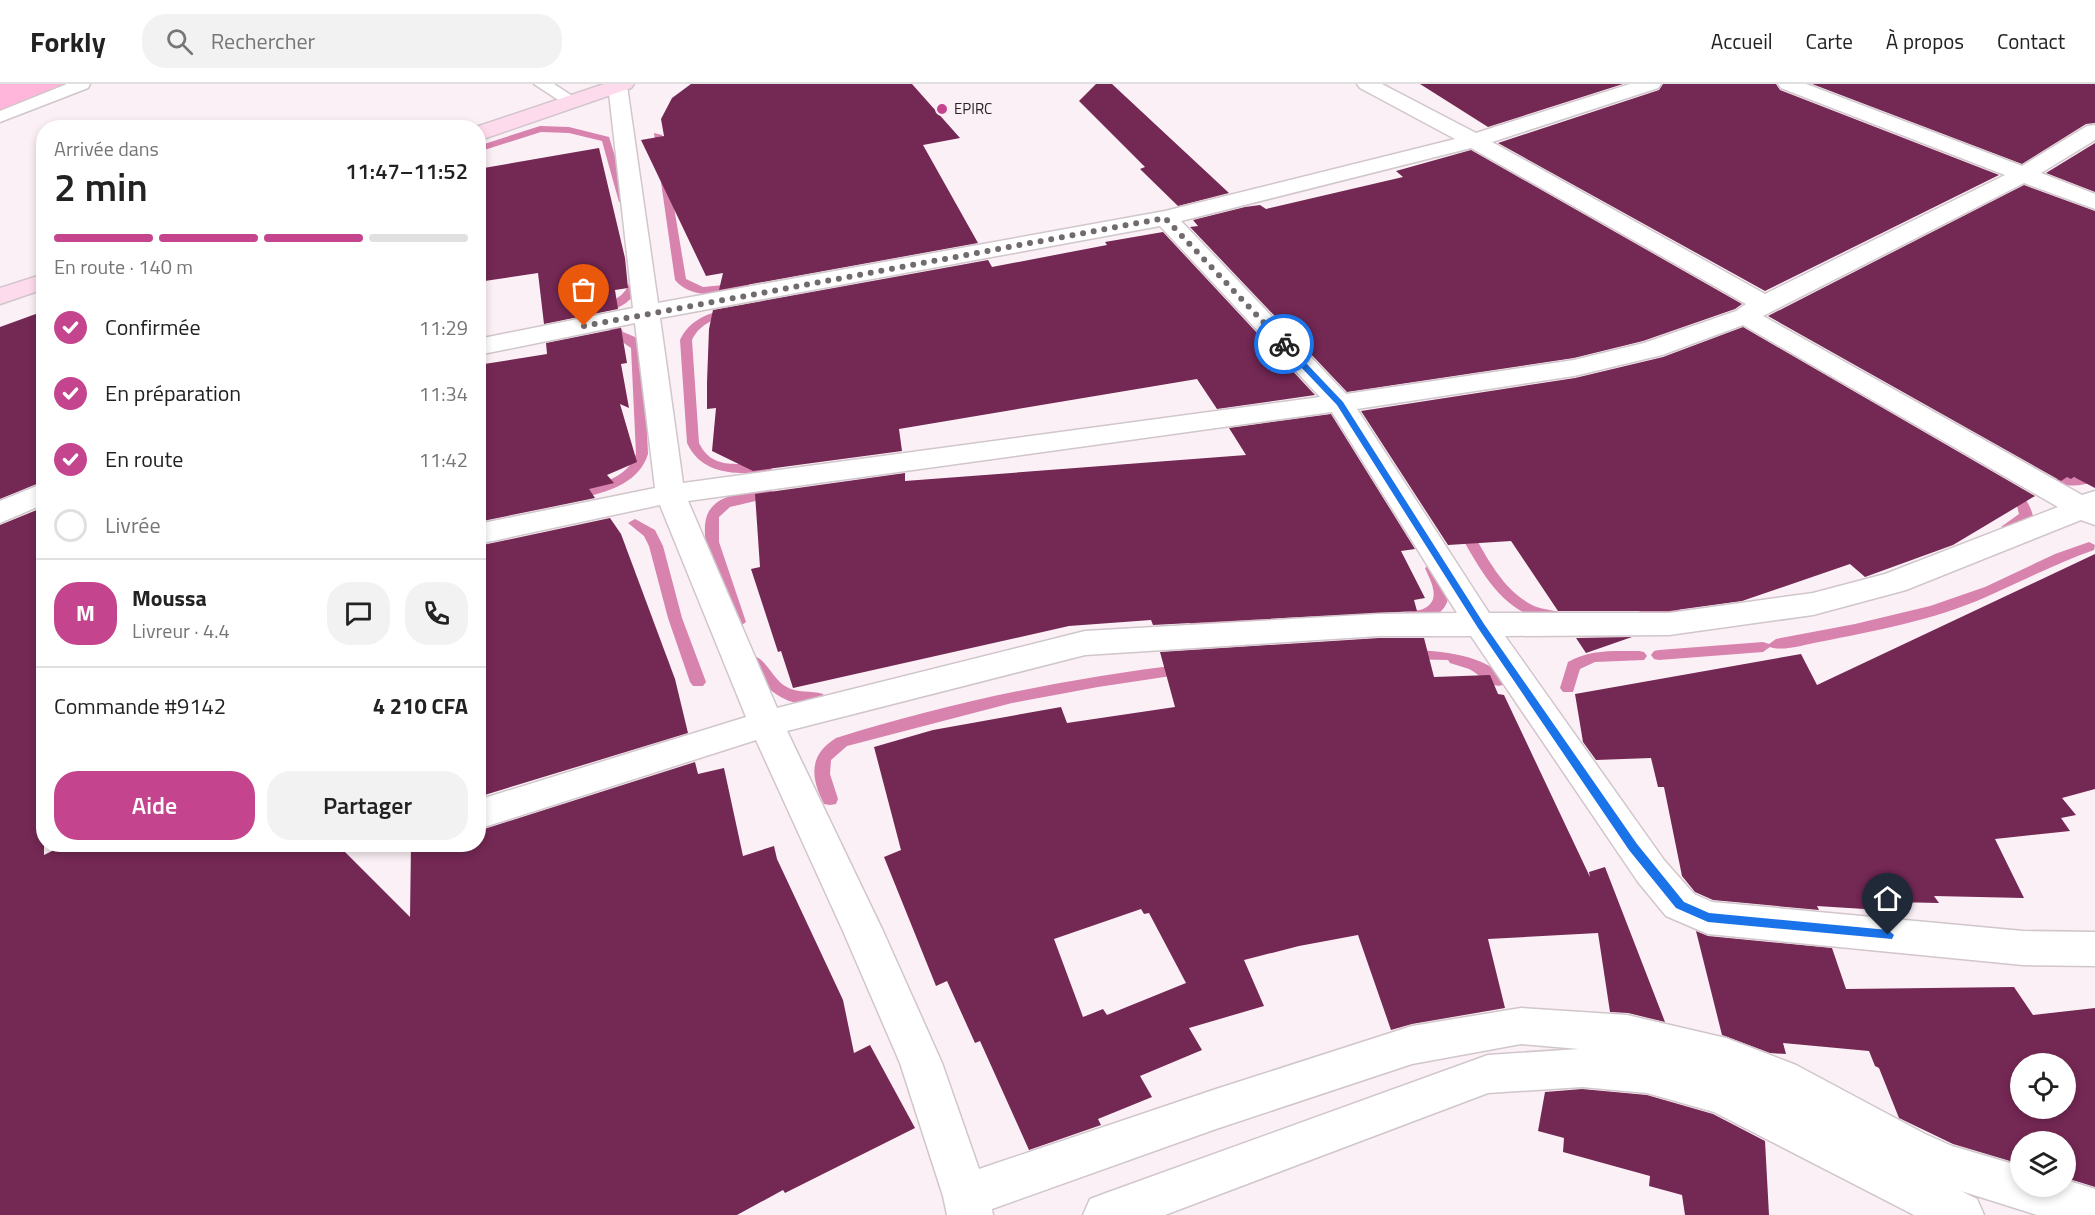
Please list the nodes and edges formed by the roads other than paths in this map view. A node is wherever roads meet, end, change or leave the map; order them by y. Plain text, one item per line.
1 (82, 84) edge
2 (542, 84) edge
3 (1367, 84) edge
4 (1651, 84) edge
5 (1788, 84) edge
6 (620, 85) edge
7 (572, 101) junction
8 (0, 117) edge
9 (486, 130) edge
10 (2095, 131) edge
11 (1474, 141) junction
12 (2024, 174) junction
13 (2095, 202) edge
14 (1165, 218) junction
15 (36, 284) edge
16 (0, 296) edge
17 (1754, 310) junction
18 (646, 313) junction
19 (486, 345) edge
20 (1340, 403) junction
21 (670, 494) junction
22 (36, 496) edge
23 (2091, 508) edge
24 (0, 513) edge
25 (486, 532) edge
26 (1481, 626) junction
27 (765, 724) junction
28 (486, 812) edge
29 (2095, 949) edge
30 (968, 1206) edge
31 (2095, 1211) edge
32 (1106, 1215) edge
33 (1961, 1215) edge

1 - 8 lane
2 - 7 lane
3 - 11 street
4 - 11 street
5 - 12 street
6 - 7 main road
6 - 18 street
7 - 9 main road
10 - 12 street
11 - 14 street
11 - 17 street
12 - 13 street
12 - 17 street
14 - 18 street
14 - 20 street
15 - 16 main road
17 - 20 street
17 - 23 street
18 - 19 street
18 - 21 street
20 - 21 street
20 - 26 street
21 - 25 street
21 - 27 street
22 - 24 street
23 - 26 street
26 - 27 street
26 - 29 street
27 - 28 street
27 - 30 street
30 - 31 street
32 - 33 street

